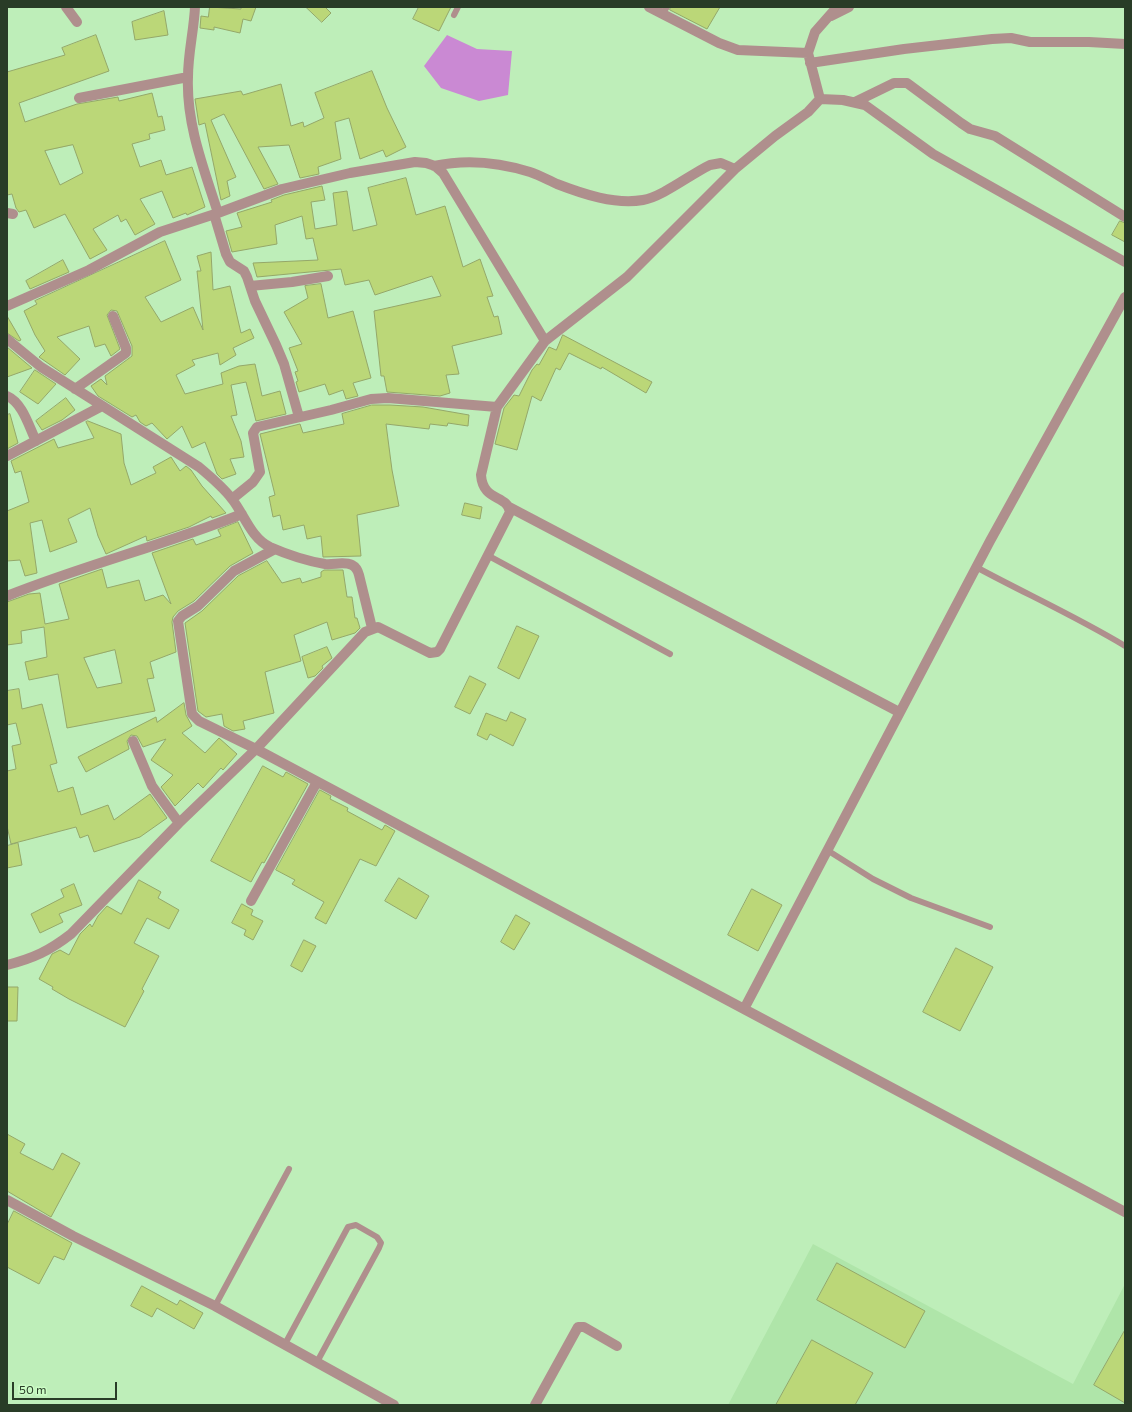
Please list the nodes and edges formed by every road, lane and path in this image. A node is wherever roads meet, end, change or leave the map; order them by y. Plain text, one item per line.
1 (66, 7) edge
2 (195, 7) edge
3 (458, 7) edge
4 (649, 7) edge
5 (837, 7) edge
6 (849, 7) edge
7 (665, 11) edge
8 (454, 15) dead end
9 (826, 18) junction
10 (77, 22) dead end
11 (1125, 44) edge
12 (809, 58) junction
13 (188, 77) junction
14 (820, 96) junction
15 (79, 98) dead end
16 (855, 102) junction
17 (434, 166) junction
18 (736, 169) junction
19 (216, 214) junction
20 (1125, 217) edge
21 (1125, 262) edge
22 (328, 276) dead end
23 (250, 286) junction
24 (1125, 297) edge
25 (7, 306) edge
26 (114, 316) dead end
27 (7, 339) edge
28 (545, 341) junction
29 (75, 389) junction
30 (7, 396) edge
31 (102, 406) junction
32 (497, 407) junction
33 (299, 417) junction
34 (36, 441) junction
35 (7, 456) edge
36 (232, 499) junction
37 (509, 507) junction
38 (242, 514) junction
39 (275, 549) junction
40 (487, 555) junction
41 (976, 566) junction
42 (7, 596) edge
43 (372, 628) junction
44 (1125, 646) edge
45 (670, 654) dead end
46 (899, 712) junction
47 (134, 741) dead end
48 (256, 749) junction
49 (317, 782) junction
50 (179, 823) junction
51 (827, 850) junction
52 (251, 901) dead end
53 (990, 927) dead end
54 (7, 965) edge
55 (744, 1009) junction
56 (289, 1169) dead end
57 (7, 1200) edge
58 (1125, 1212) edge
59 (215, 1306) junction
60 (285, 1344) junction
61 (617, 1346) dead end
62 (317, 1362) junction
63 (394, 1405) edge
64 (535, 1405) edge

1 - 10 street
2 - 13 street
3 - 8 lane
4 - 7 street
5 - 9 street
6 - 9 street
7 - 12 street
9 - 12 street
11 - 12 street
12 - 14 street
13 - 15 street
13 - 19 street
14 - 16 street
14 - 18 street
16 - 20 street
16 - 21 street
17 - 18 street
17 - 19 street
17 - 28 street
18 - 28 street
19 - 23 street
19 - 25 street
22 - 23 street
23 - 33 street
24 - 41 street
26 - 29 street
27 - 29 street
28 - 32 street
29 - 31 street
30 - 34 street
31 - 34 street
31 - 36 street
32 - 33 street
32 - 37 street
33 - 36 street
34 - 35 street
36 - 38 street
37 - 40 street
37 - 46 street
38 - 39 street
38 - 42 street
39 - 43 street
39 - 48 street
40 - 43 street
40 - 45 lane
41 - 44 lane
41 - 46 street
43 - 48 street
46 - 51 street
47 - 50 street
48 - 49 street
48 - 50 street
49 - 52 street
49 - 55 street
50 - 54 street
51 - 53 lane
51 - 55 street
55 - 58 street
56 - 59 lane
57 - 59 street
59 - 60 street
60 - 62 street
60 - 62 lane
61 - 64 street
62 - 63 street

